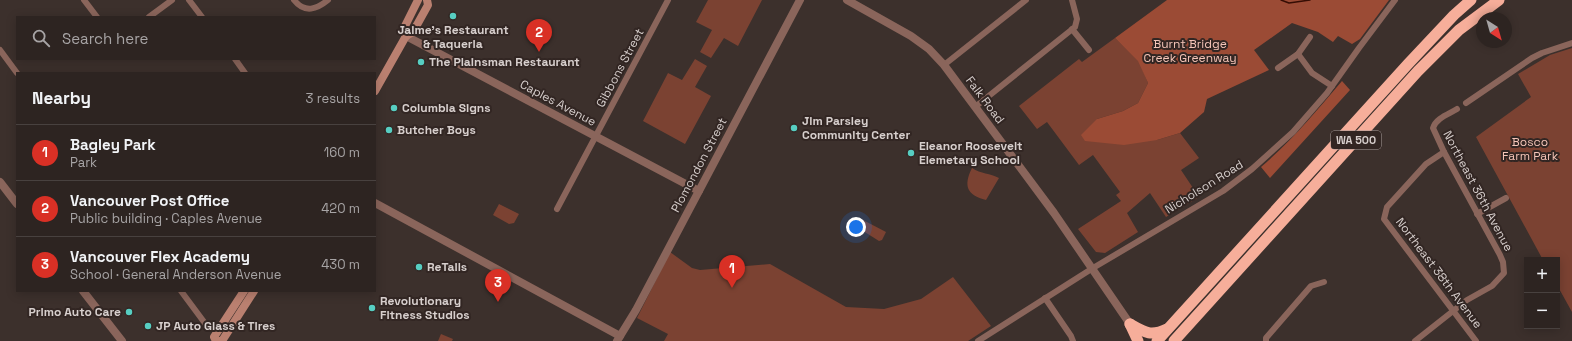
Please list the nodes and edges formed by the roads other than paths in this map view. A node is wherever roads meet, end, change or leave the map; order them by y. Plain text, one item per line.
1 (84, 0) edge
2 (172, 0) edge
3 (189, 0) edge
4 (294, 0) edge
5 (328, 0) edge
6 (418, 0) edge
7 (427, 0) edge
8 (668, 0) edge
9 (800, 0) edge
10 (847, 0) edge
11 (1026, 0) edge
12 (1072, 0) edge
13 (1396, 0) edge
14 (1471, 0) edge
15 (1475, 0) edge
16 (1494, 0) edge
17 (1500, 0) edge
18 (96, 16) edge
19 (150, 16) edge
20 (201, 16) edge
21 (1470, 21) junction
22 (1072, 29) junction
23 (406, 36) junction
24 (1310, 37) dead end
25 (1572, 44) edge
26 (0, 50) edge
27 (1090, 50) dead end
28 (1298, 54) junction
29 (235, 60) edge
30 (1408, 64) junction
31 (944, 65) junction
32 (1278, 68) dead end
33 (17, 72) edge
34 (244, 72) edge
35 (1332, 86) junction
36 (376, 89) edge
37 (1466, 103) dead end
38 (975, 107) junction
39 (1457, 109) dead end
40 (596, 137) junction
41 (1444, 152) junction
42 (0, 182) edge
43 (699, 191) junction
44 (1506, 198) dead end
45 (16, 203) edge
46 (376, 204) edge
47 (557, 209) dead end
48 (1477, 214) junction
49 (1093, 268) junction
50 (1324, 282) dead end
51 (84, 292) edge
52 (182, 292) edge
53 (243, 292) edge
54 (253, 292) edge
55 (1045, 298) junction
56 (1453, 312) junction
57 (1130, 324) junction
58 (1169, 328) junction
59 (219, 330) junction
60 (619, 339) edge
61 (122, 341) edge
62 (216, 341) edge
63 (219, 341) edge
64 (978, 341) edge
65 (1073, 341) edge
66 (1138, 341) edge
67 (1157, 341) edge
68 (1174, 341) edge
69 (1266, 341) edge
70 (1416, 341) edge
71 (1476, 341) edge

1 - 18 street
2 - 19 street
3 - 20 street
4 - 5 street
6 - 23 main road
7 - 23 main road
8 - 40 street, Gibbons Street
9 - 43 street, Plomondon Street
10 - 31 street, Falk Road
11 - 31 street
12 - 22 street
13 - 35 street, Nicholson Road
14 - 30 highway
15 - 30 highway, WA 500
16 - 21 highway, WA 500
17 - 21 highway
21 - 68 highway, WA 500
22 - 27 street
22 - 38 street
23 - 36 main road
23 - 40 street, Caples Avenue
24 - 28 street
25 - 37 street
26 - 33 street
28 - 32 street
28 - 35 street
29 - 34 street
30 - 58 highway, WA 500
31 - 38 street, Falk Road
35 - 49 street, Nicholson Road
38 - 49 street, Falk Road
39 - 41 street, Northeast 36th Avenue
40 - 43 street, Caples Avenue
40 - 47 street, Gibbons Street
41 - 48 street, Northeast 36th Avenue
41 - 56 street, Northeast 38th Avenue
42 - 45 street
43 - 60 street, Plomondon Street
44 - 48 street
46 - 60 street
48 - 56 street, Northeast 36th Avenue
49 - 55 street, Nicholson Road
49 - 57 street, Falk Road
50 - 69 street
51 - 61 street
52 - 59 street
53 - 59 main road
54 - 63 main road
55 - 64 street, Nicholson Road
55 - 65 street
56 - 70 street
56 - 71 street, Northeast 38th Avenue
57 - 58 highway
57 - 66 highway
58 - 67 highway, WA 500
59 - 62 main road

